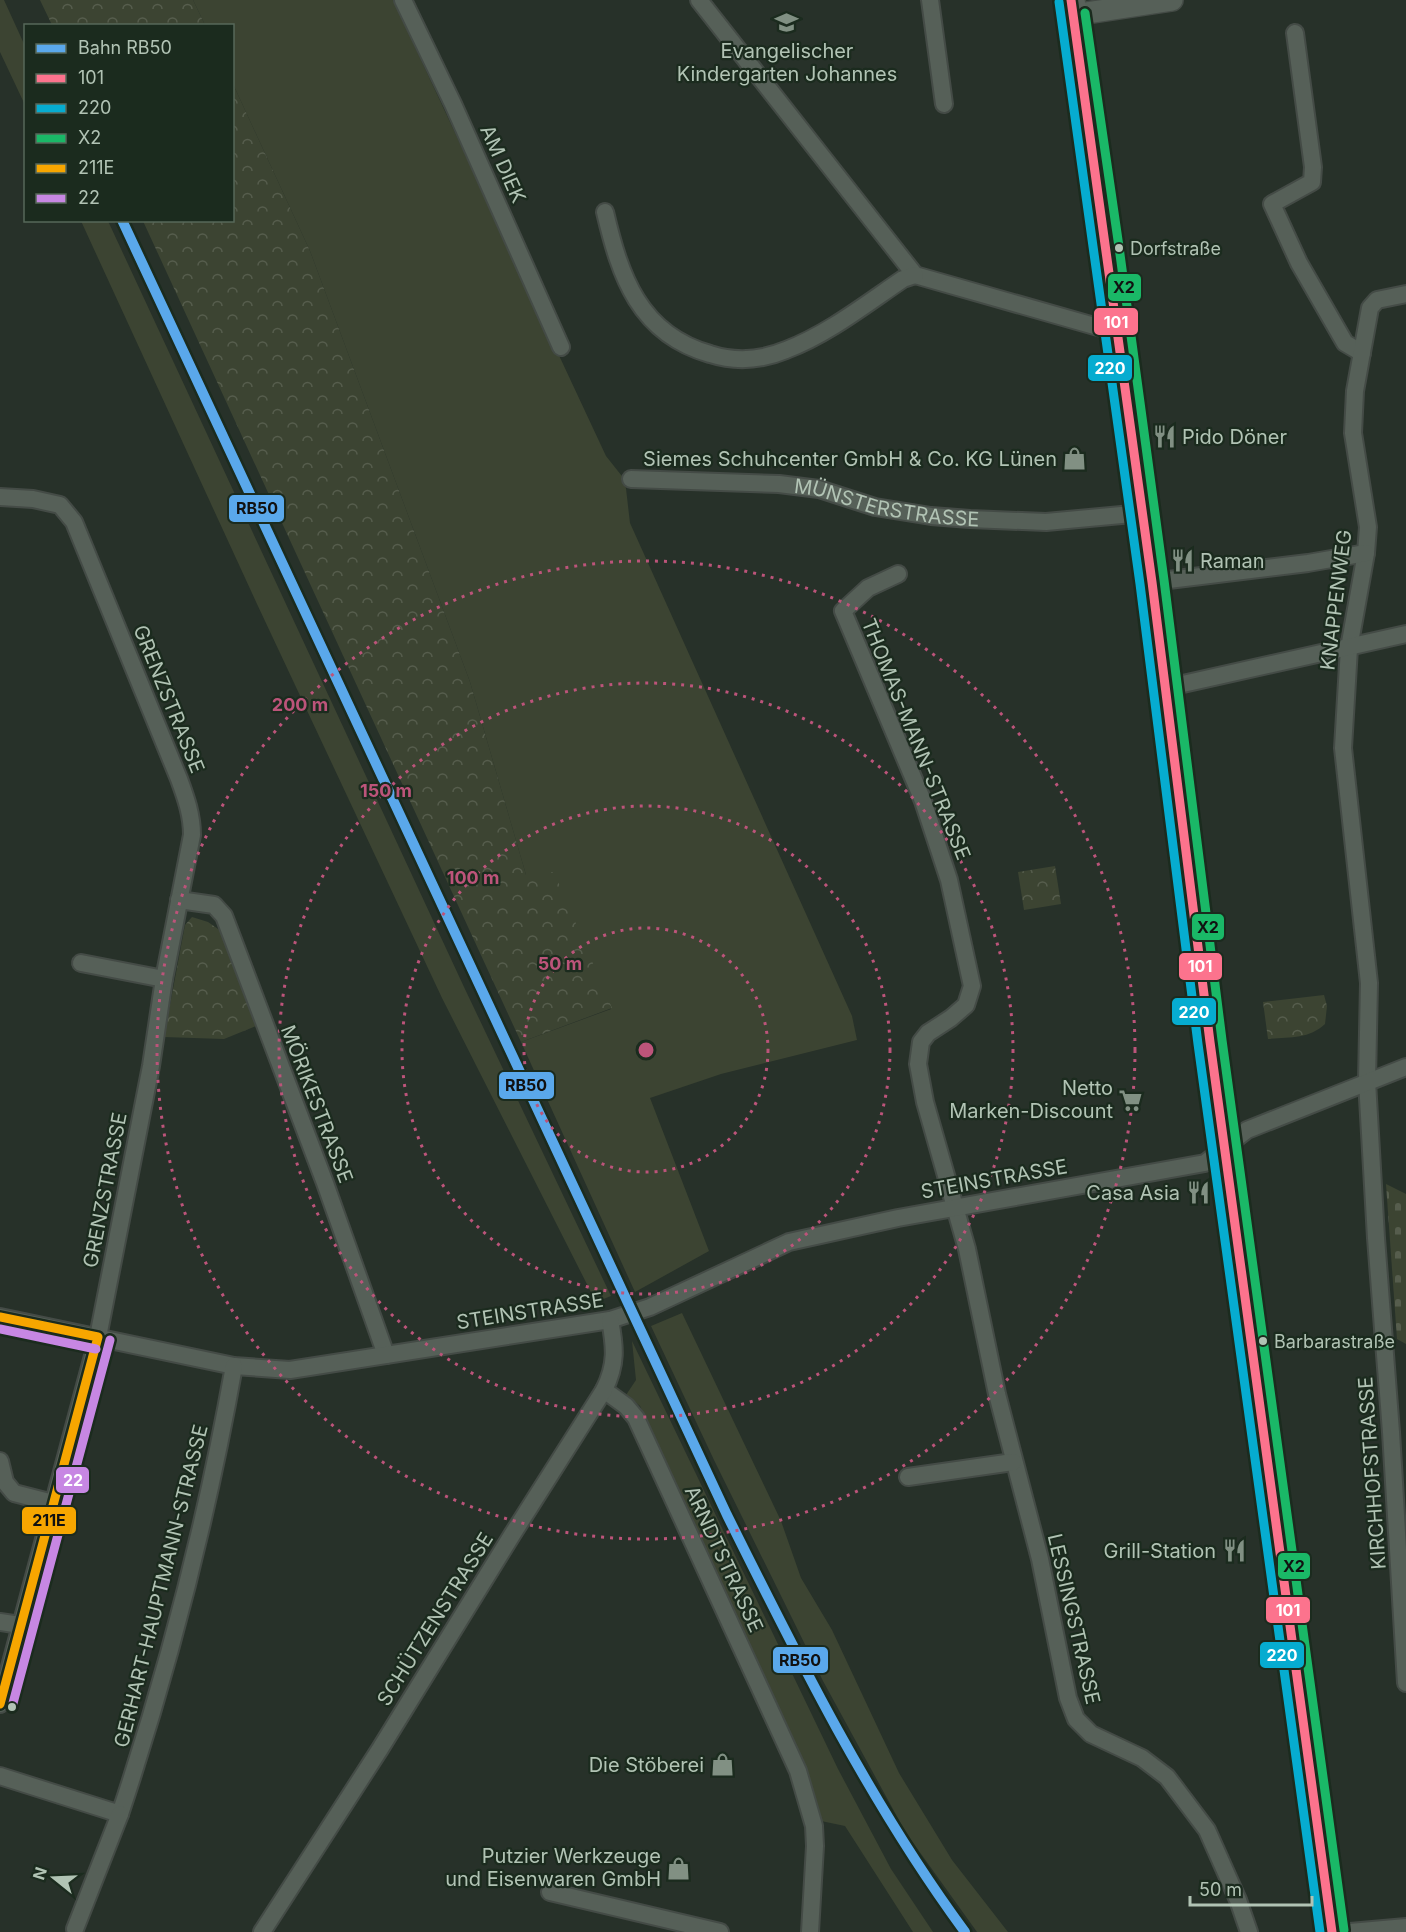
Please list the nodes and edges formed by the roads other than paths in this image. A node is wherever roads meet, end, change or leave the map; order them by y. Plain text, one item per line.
1 (403, 0) edge
2 (699, 0) edge
3 (930, 0) edge
4 (1172, 0) edge
5 (1072, 7) edge
6 (1295, 33) dead end
7 (944, 104) dead end
8 (605, 212) dead end
9 (915, 275) junction
10 (1406, 294) edge
11 (1119, 333) junction
12 (561, 347) dead end
13 (1362, 353) junction
14 (631, 479) dead end
15 (0, 497) edge
16 (1143, 513) junction
17 (1366, 553) junction
18 (898, 574) dead end
19 (1152, 582) junction
20 (1406, 633) edge
21 (1349, 648) junction
22 (1165, 688) junction
23 (179, 900) junction
24 (81, 963) dead end
25 (165, 979) junction
26 (1406, 1067) edge
27 (1367, 1081) junction
28 (1224, 1148) junction
29 (956, 1208) junction
30 (0, 1317) edge
31 (610, 1320) junction
32 (98, 1337) junction
33 (386, 1355) junction
34 (234, 1366) junction
35 (604, 1390) junction
36 (0, 1461) edge
37 (1014, 1462) junction
38 (908, 1477) dead end
39 (53, 1503) junction
40 (1403, 1590) edge
41 (0, 1622) edge
42 (21, 1625) junction
43 (1406, 1683) edge
44 (0, 1704) edge
45 (0, 1776) edge
46 (120, 1814) junction
47 (550, 1892) dead end
48 (1406, 1927) edge
49 (75, 1929) dead end
50 (262, 1932) edge
51 (720, 1932) edge
52 (810, 1932) edge
53 (1249, 1932) edge
54 (1332, 1932) edge
55 (1350, 1932) edge

1 - 12 street, AM DIEK
2 - 9 street
3 - 7 street
4 - 5 street
5 - 11 main road
6 - 13 street
8 - 9 street
9 - 11 street
10 - 13 street, KNAPPENWEG
11 - 16 main road
13 - 17 street, KNAPPENWEG
14 - 16 street, MÜNSTERSTRASSE
15 - 23 street, GRENZSTRASSE
16 - 19 main road
17 - 19 street
17 - 21 street, KNAPPENWEG
18 - 29 street, THOMAS-MANN-STRASSE
19 - 22 main road
20 - 21 street
21 - 22 street
21 - 27 street, KNAPPENWEG
22 - 28 main road
23 - 25 street, GRENZSTRASSE
23 - 33 street, MÖRIKESTRASSE
24 - 25 street
25 - 32 street, GRENZSTRASSE
26 - 27 street
27 - 28 street
27 - 40 street, KIRCHHOFSTRASSE
28 - 29 street, STEINSTRASSE
28 - 54 main road
29 - 31 street, STEINSTRASSE
29 - 37 street, LESSINGSTRASSE
30 - 32 street, STEINSTRASSE
31 - 33 street, STEINSTRASSE
31 - 35 street, SCHÜTZENSTRASSE
32 - 34 street, STEINSTRASSE
32 - 39 street, GRENZSTRASSE
33 - 34 street, STEINSTRASSE
34 - 46 street, GERHART-HAUPTMANN-STRASSE
35 - 50 street, SCHÜTZENSTRASSE
35 - 52 street, ARNDTSTRASSE
36 - 39 street
37 - 38 street
37 - 53 street, LESSINGSTRASSE
39 - 42 street, GRENZSTRASSE
40 - 43 street, KIRCHHOFSTRASSE
41 - 42 street
42 - 44 street, GRENZSTRASSE
45 - 46 street
46 - 49 street, GERHART-HAUPTMANN-STRASSE
47 - 51 street
48 - 55 street

